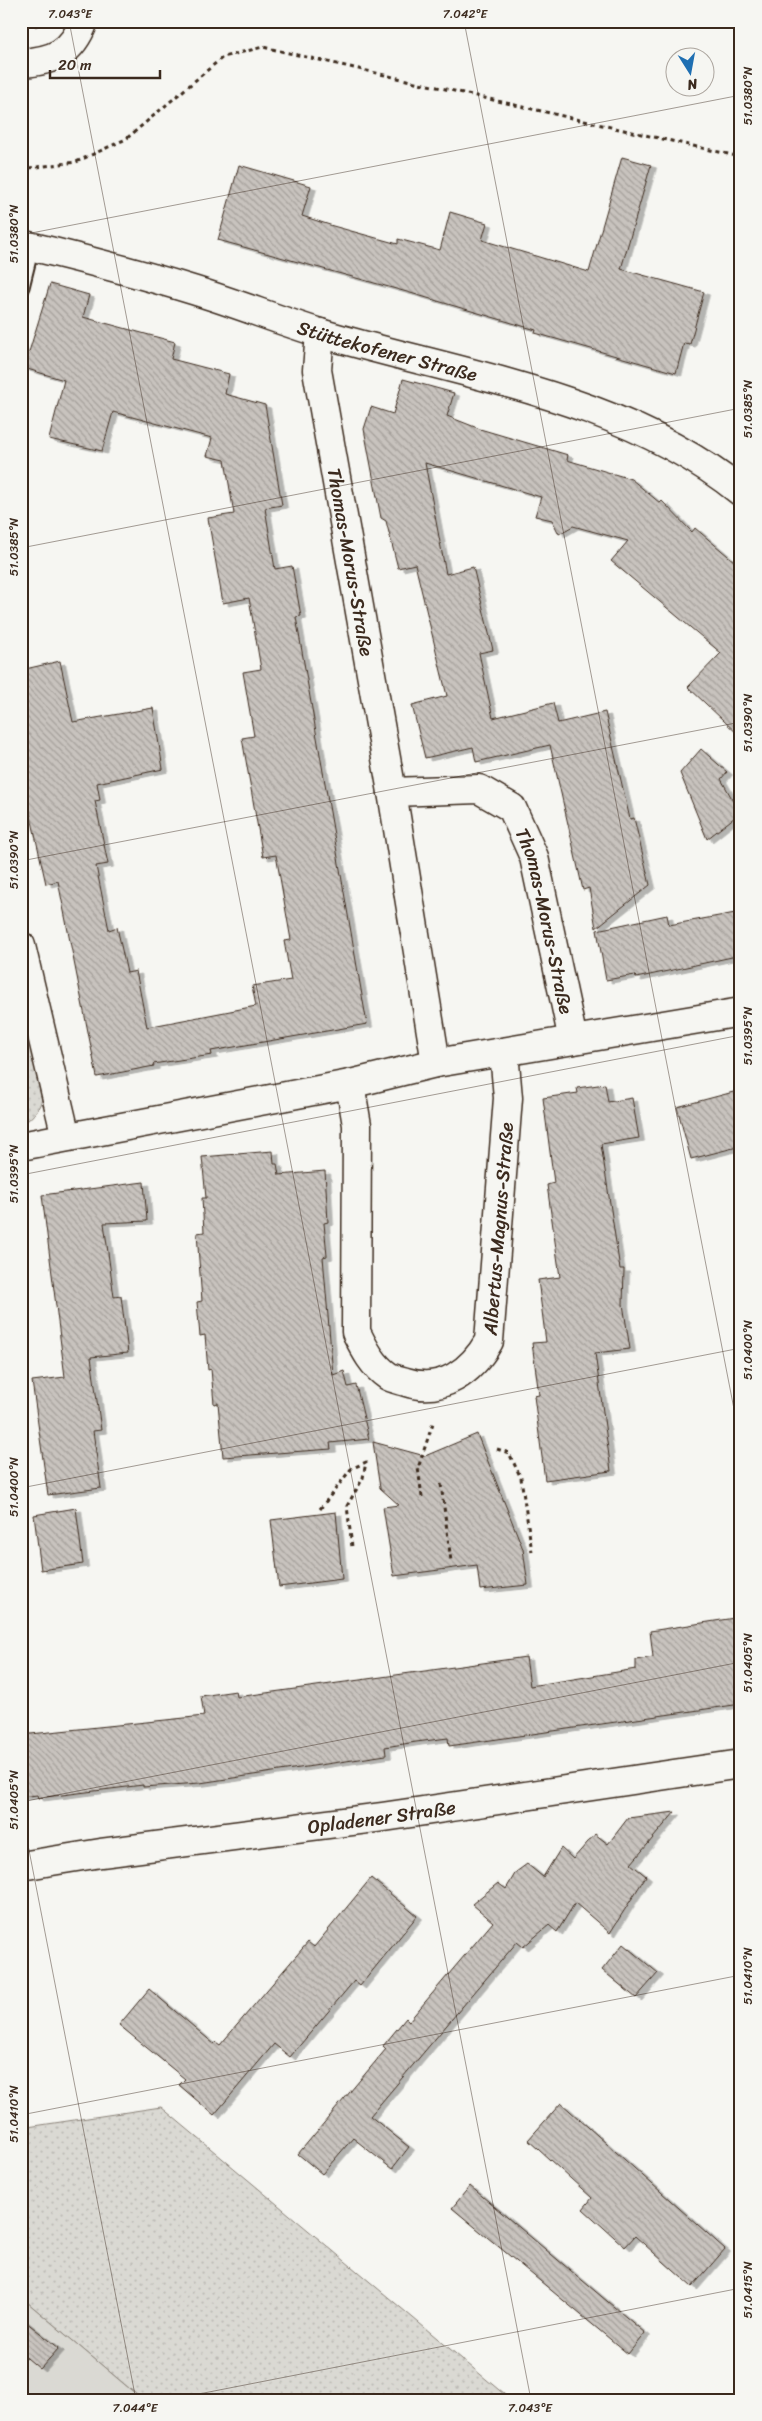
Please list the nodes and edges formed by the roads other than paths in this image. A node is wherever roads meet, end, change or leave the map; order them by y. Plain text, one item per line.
1 (84, 21) edge
2 (21, 63) edge
3 (26, 246) edge
4 (21, 287) edge
5 (320, 333) junction
6 (741, 492) edge
7 (392, 792) junction
8 (21, 946) edge
9 (741, 1012) edge
10 (573, 1040) junction
11 (504, 1052) junction
12 (436, 1063) junction
13 (350, 1084) junction
14 (66, 1137) junction
15 (21, 1146) edge
16 (741, 1764) edge
17 (21, 1866) edge

1 - 2 street
3 - 4 lane
3 - 5 street, Stüttekofener Straße
5 - 6 street, Stüttekofener Straße
5 - 7 street, Thomas-Morus-Straße
7 - 10 street, Thomas-Morus-Straße
7 - 12 street, Thomas-Morus-Straße
8 - 14 street
9 - 10 street
10 - 11 street
11 - 12 street
11 - 13 street, Albertus-Magnus-Straße
12 - 13 street
13 - 14 street
14 - 15 street
16 - 17 street, Opladener Straße

